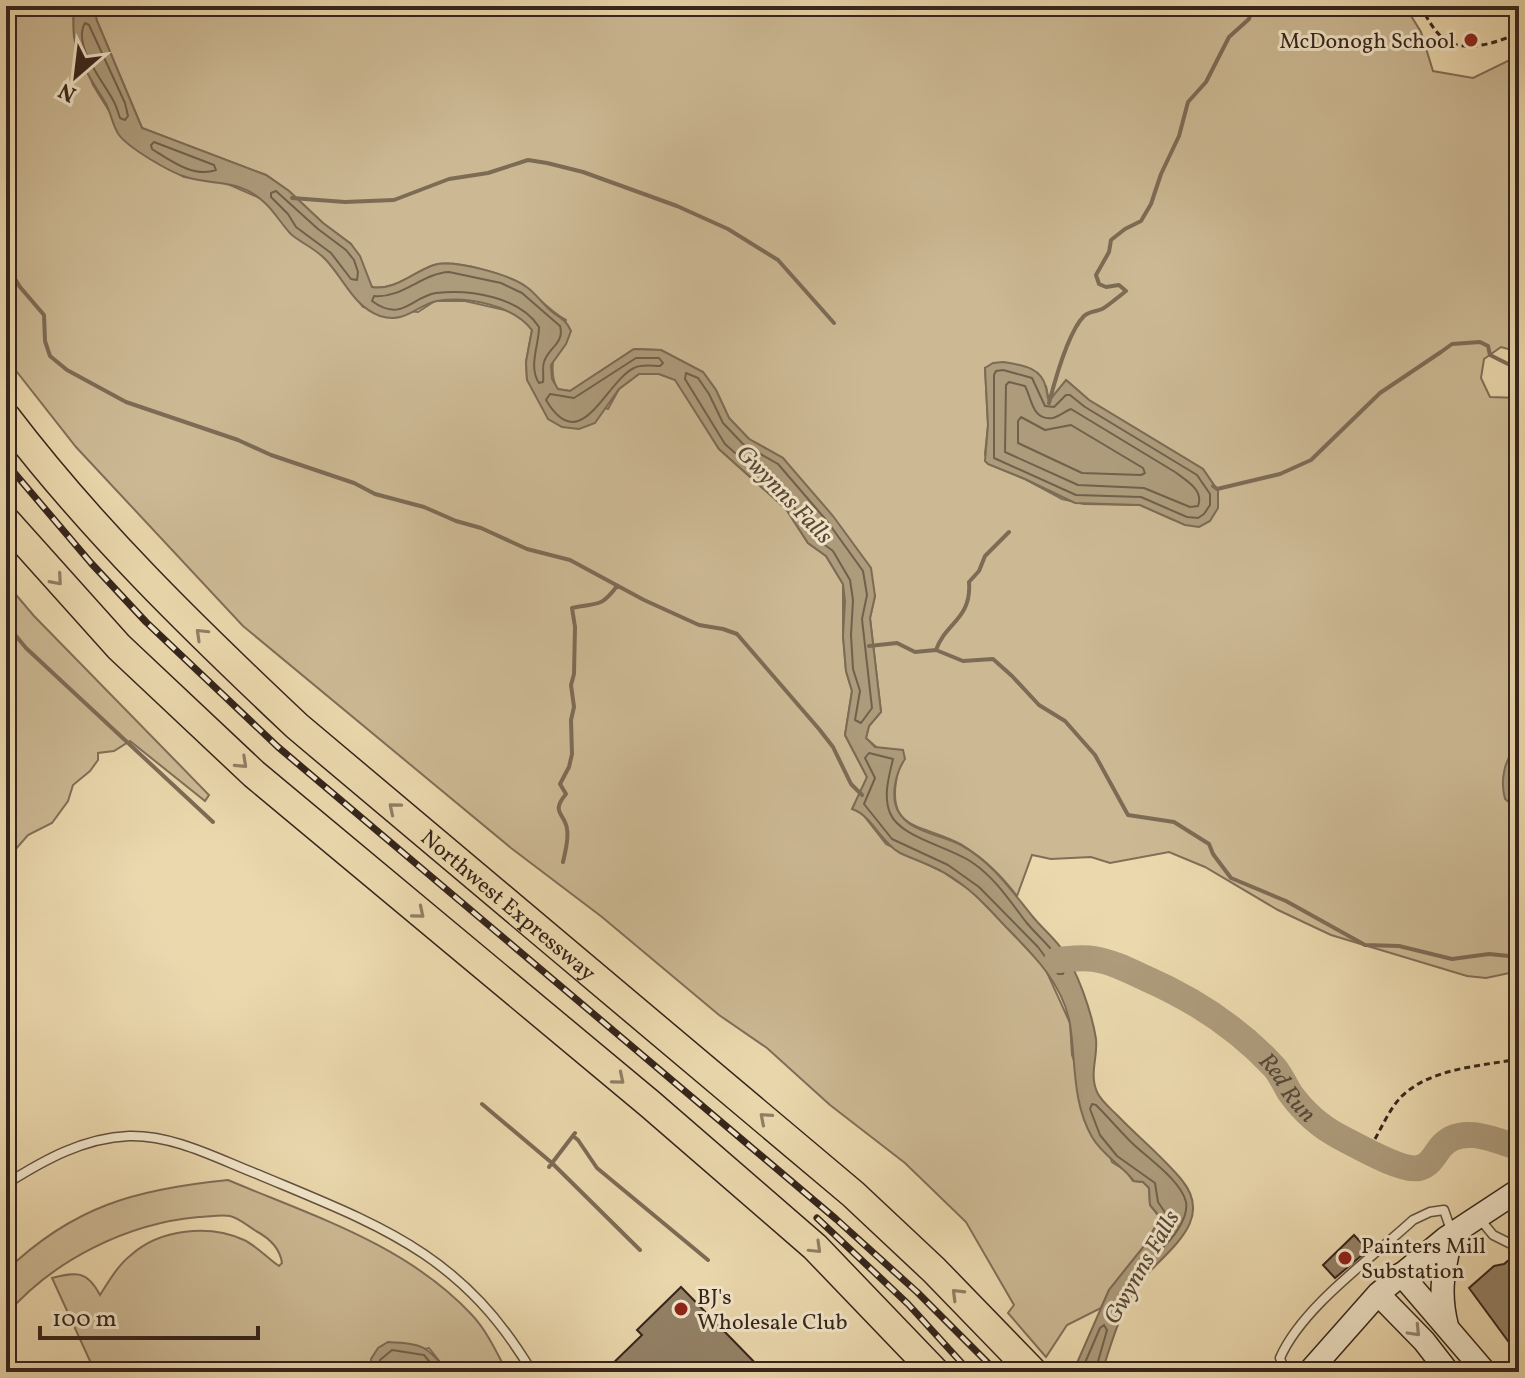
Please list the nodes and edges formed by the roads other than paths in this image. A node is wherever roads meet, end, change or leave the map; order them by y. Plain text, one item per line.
1 (6, 417) edge
2 (6, 521) edge
3 (6, 1184) edge
4 (1514, 1193) edge
5 (1478, 1217) junction
6 (1452, 1234) junction
7 (1519, 1248) edge
8 (1401, 1274) junction
9 (1378, 1294) junction
10 (873, 1305) junction
11 (1447, 1327) junction
12 (532, 1372) edge
13 (923, 1372) edge
14 (935, 1372) edge
15 (1033, 1372) edge
16 (1285, 1372) edge
17 (1309, 1372) edge
18 (1448, 1372) edge
19 (1485, 1372) edge

15 -> 1 highway, Northwest Expressway
2 -> 10 highway
3 - 12 lane
4 - 5 main road
5 - 6 main road
5 - 7 lane
6 - 8 main road
6 - 11 main road
6 - 16 lane
8 - 9 main road
8 - 11 main road
9 - 17 main road
9 -> 18 main road
10 - 13 highway
10 - 14 highway
11 - 19 main road

